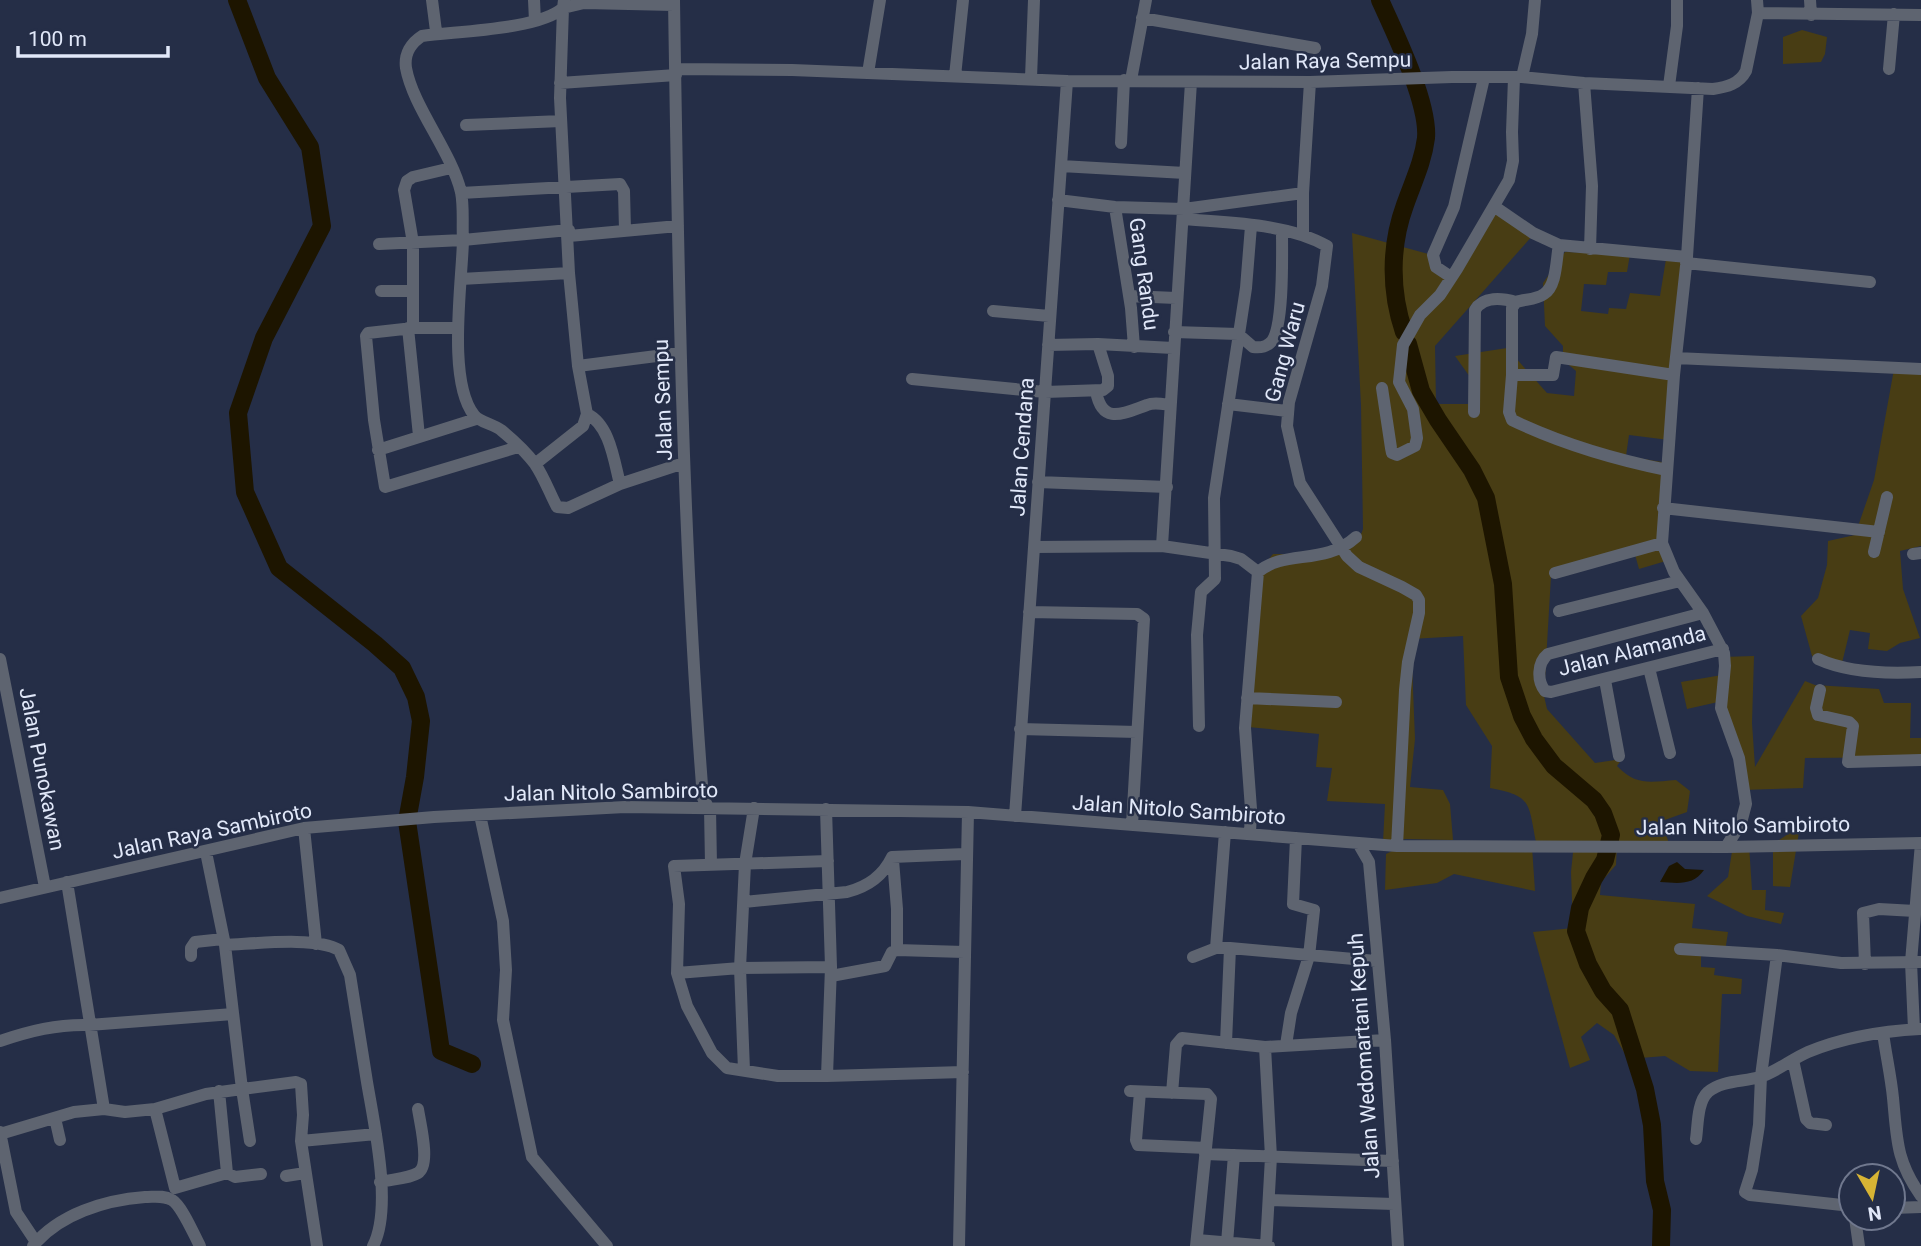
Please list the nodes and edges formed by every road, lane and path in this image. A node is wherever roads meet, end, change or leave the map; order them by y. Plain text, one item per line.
1 (432, 0) edge
2 (534, 0) edge
3 (880, 0) edge
4 (964, 0) edge
5 (1034, 0) edge
6 (1146, 0) edge
7 (1535, 0) edge
8 (1677, 0) edge
9 (1810, 0) edge
10 (674, 2) edge
11 (564, 4) edge
12 (1758, 7) edge
13 (1894, 14) junction
14 (1811, 15) junction
15 (1921, 15) edge
16 (1143, 18) junction
17 (535, 21) junction
18 (438, 34) junction
19 (1315, 48) dead end
20 (1889, 69) dead end
21 (676, 72) junction
22 (868, 73) junction
23 (955, 76) junction
24 (1031, 78) junction
25 (1484, 78) junction
26 (1518, 78) junction
27 (1128, 80) junction
28 (1067, 81) junction
29 (1191, 82) junction
30 (1310, 82) junction
31 (560, 83) junction
32 (1584, 83) junction
33 (1669, 86) junction
34 (1699, 88) junction
35 (561, 121) junction
36 (466, 125) dead end
37 (1121, 143) dead end
38 (1061, 166) junction
39 (451, 168) junction
40 (1185, 173) junction
41 (566, 186) junction
42 (461, 193) junction
43 (1303, 193) junction
44 (1058, 200) junction
45 (1495, 206) junction
46 (1115, 207) junction
47 (1183, 214) junction
48 (678, 226) junction
49 (1251, 226) junction
50 (625, 230) junction
51 (1282, 231) junction
52 (569, 233) junction
53 (1303, 235) junction
54 (463, 240) junction
55 (413, 243) junction
56 (379, 244) dead end
57 (1559, 245) junction
58 (1590, 249) junction
59 (1686, 260) junction
60 (569, 273) junction
61 (1451, 277) junction
62 (461, 279) junction
63 (1870, 282) dead end
64 (381, 291) dead end
65 (412, 291) junction
66 (1129, 296) junction
67 (1176, 298) junction
68 (1516, 302) junction
69 (993, 311) dead end
70 (1049, 316) junction
71 (410, 328) junction
72 (456, 328) junction
73 (1174, 332) junction
74 (1238, 334) junction
75 (1098, 344) junction
76 (1048, 345) junction
77 (1134, 347) junction
78 (1173, 348) junction
79 (680, 353) junction
80 (1676, 358) junction
81 (578, 366) junction
82 (1921, 369) edge
83 (1512, 375) junction
84 (1674, 375) junction
85 (912, 379) dead end
86 (1382, 388) dead end
87 (1096, 391) junction
88 (1045, 392) junction
89 (1228, 404) junction
90 (1170, 405) junction
91 (1287, 411) junction
92 (1474, 412) dead end
93 (587, 414) junction
94 (476, 419) junction
95 (419, 436) junction
96 (518, 447) junction
97 (378, 450) junction
98 (684, 463) junction
99 (535, 464) junction
100 (1667, 470) junction
101 (1038, 482) junction
102 (620, 484) junction
103 (1167, 487) junction
104 (1887, 497) dead end
105 (1663, 508) junction
106 (1879, 532) junction
107 (1356, 537) dead end
108 (1662, 543) junction
109 (1162, 546) junction
110 (1035, 547) junction
111 (1343, 549) junction
112 (1874, 552) dead end
113 (1216, 554) junction
114 (1258, 572) junction
115 (1555, 573) dead end
116 (1680, 581) junction
117 (1559, 611) dead end
118 (1029, 612) junction
119 (1703, 613) junction
120 (1723, 649) junction
121 (0, 659) edge
122 (1818, 659) dead end
123 (1649, 668) junction
124 (1921, 672) edge
125 (1605, 680) junction
126 (1820, 690) dead end
127 (1247, 698) junction
128 (1336, 702) dead end
129 (1199, 726) dead end
130 (1020, 729) junction
131 (1137, 732) junction
132 (1670, 753) dead end
133 (1619, 756) dead end
134 (1921, 760) edge
135 (704, 805) junction
136 (754, 808) junction
137 (826, 809) junction
138 (968, 812) junction
139 (480, 815) junction
140 (1015, 816) junction
141 (434, 817) joint
142 (1132, 825) junction
143 (304, 828) junction
144 (1225, 832) junction
145 (1250, 834) junction
146 (1296, 838) junction
147 (1358, 843) junction
148 (1921, 843) edge
149 (1380, 845) junction
150 (1397, 846) junction
151 (1726, 847) junction
152 (206, 852) junction
153 (965, 854) junction
154 (892, 858) junction
155 (828, 861) junction
156 (1369, 862) junction
157 (745, 864) junction
158 (711, 865) junction
159 (67, 882) junction
160 (45, 887) junction
161 (829, 895) junction
162 (0, 898) edge
163 (744, 902) junction
164 (1915, 911) junction
165 (224, 942) junction
166 (316, 944) junction
167 (1216, 948) junction
168 (1230, 948) junction
169 (1680, 949) dead end
170 (897, 950) junction
171 (964, 952) junction
172 (1777, 954) junction
173 (191, 956) dead end
174 (1308, 956) junction
175 (1193, 957) dead end
176 (1377, 961) junction
177 (1916, 962) edge
178 (1865, 964) junction
179 (740, 968) junction
180 (831, 972) junction
181 (677, 973) junction
182 (233, 1014) junction
183 (89, 1025) junction
184 (1917, 1029) edge
185 (1883, 1033) junction
186 (1385, 1040) junction
187 (0, 1041) edge
188 (1226, 1043) junction
189 (1286, 1045) junction
190 (1265, 1047) junction
191 (1793, 1060) junction
192 (744, 1070) junction
193 (963, 1072) junction
194 (827, 1076) junction
195 (1761, 1076) junction
196 (242, 1089) junction
197 (219, 1091) junction
198 (1172, 1093) junction
199 (104, 1109) junction
200 (155, 1109) junction
201 (418, 1109) dead end
202 (55, 1118) junction
203 (1826, 1125) dead end
204 (0, 1133) edge
205 (376, 1134) junction
206 (1696, 1139) dead end
207 (60, 1140) dead end
208 (250, 1141) dead end
209 (301, 1141) junction
210 (1206, 1151) junction
211 (1234, 1155) junction
212 (1271, 1157) junction
213 (1393, 1161) junction
214 (227, 1173) junction
215 (304, 1173) junction
216 (261, 1174) dead end
217 (286, 1176) dead end
218 (380, 1182) junction
219 (174, 1195) junction
220 (1921, 1196) edge
221 (1269, 1199) junction
222 (1394, 1203) junction
223 (1837, 1204) edge
224 (1197, 1243) edge
225 (1227, 1243) junction
226 (34, 1244) edge
227 (200, 1246) edge
228 (317, 1246) edge
229 (373, 1246) edge
230 (607, 1246) edge
231 (959, 1246) edge
232 (1268, 1246) edge
233 (1398, 1246) edge

1 - 18 street
2 - 17 street
3 - 22 street
4 - 23 street
5 - 24 street
6 - 16 street
7 - 26 street
8 - 33 street
9 - 14 street
10 - 11 street
10 - 21 street, Jalan Sempu
11 - 17 street
11 - 31 street
12 - 14 street, Jalan Raya Sempu
12 - 34 street, Jalan Raya Sempu
13 - 14 street, Jalan Raya Sempu
13 - 15 street, Jalan Raya Sempu
13 - 20 street
16 - 19 street
16 - 27 street
17 - 18 street
18 - 39 street
21 - 22 street, Jalan Raya Sempu
21 - 31 street, Jalan Raya Sempu
21 - 48 street, Jalan Sempu
22 - 23 street, Jalan Raya Sempu
23 - 24 street, Jalan Raya Sempu
24 - 28 street, Jalan Raya Sempu
25 - 26 street, Jalan Raya Sempu
25 - 30 street, Jalan Raya Sempu
25 - 61 street
26 - 32 street, Jalan Raya Sempu
26 - 45 street
27 - 28 street, Jalan Raya Sempu
27 - 29 street, Jalan Raya Sempu
27 - 37 street
28 - 38 street, Jalan Cendana
29 - 30 street, Jalan Raya Sempu
29 - 40 street
30 - 43 street
31 - 35 street
32 - 33 street, Jalan Raya Sempu
32 - 58 street
33 - 34 street, Jalan Raya Sempu
34 - 59 street
35 - 36 street
35 - 41 street
38 - 40 street
38 - 44 street, Jalan Cendana
39 - 42 street
39 - 55 street
40 - 47 street
41 - 42 street
41 - 50 street
41 - 52 street
42 - 54 street
43 - 47 street
43 - 53 street
44 - 46 street
44 - 70 street, Jalan Cendana
45 - 57 street
45 - 61 street
46 - 47 street
46 - 66 street, Gang Randu
47 - 49 street
47 - 67 street
48 - 50 street
48 - 79 street, Jalan Sempu
49 - 51 street
49 - 74 street
50 - 52 street
51 - 53 street
51 - 74 street
52 - 54 street
52 - 60 street
53 - 91 street, Gang Waru
54 - 55 street
54 - 62 street
55 - 56 street
55 - 65 street
57 - 58 street
57 - 68 street
58 - 59 street
59 - 63 street
59 - 80 street
60 - 62 street
60 - 81 street
61 - 86 street
62 - 72 street
64 - 65 street
65 - 71 street
66 - 67 street
66 - 77 street, Gang Randu
67 - 73 street
68 - 83 street
68 - 92 street
69 - 70 street
70 - 76 street, Jalan Cendana
71 - 72 street
71 - 95 street
71 - 97 street
72 - 94 street
73 - 74 street
73 - 78 street
74 - 89 street
75 - 76 street
75 - 77 street
75 - 87 street
76 - 88 street, Jalan Cendana
77 - 78 street
78 - 90 street
79 - 81 street
79 - 98 street, Jalan Sempu
80 - 82 street
80 - 84 street
81 - 93 street
83 - 84 street
83 - 100 street
84 - 100 street
85 - 88 street
87 - 88 street
87 - 90 street
88 - 101 street, Jalan Cendana
89 - 91 street
89 - 113 street
90 - 103 street
91 - 111 street, Gang Waru
93 - 99 street
93 - 102 street
94 - 95 street
94 - 96 street
95 - 97 street
96 - 97 street
96 - 99 street
98 - 102 street
98 - 135 street, Jalan Sempu
99 - 102 street
100 - 105 street
101 - 103 street
101 - 110 street, Jalan Cendana
103 - 109 street
104 - 106 street
105 - 106 street
105 - 108 street
106 - 112 street
107 - 111 street
108 - 115 street
108 - 116 street
109 - 110 street
109 - 113 street
110 - 118 street, Jalan Cendana
111 - 114 street
111 - 150 street, Gang Waru
113 - 114 street
113 - 129 street
114 - 127 street
116 - 117 street
116 - 119 street
118 - 130 street, Jalan Cendana
118 - 131 street
119 - 120 street
119 - 125 street, Jalan Alamanda
120 - 123 street, Jalan Alamanda
120 - 151 street
121 - 160 street, Jalan Punokawan
122 - 124 street
123 - 125 street, Jalan Alamanda
123 - 132 street
125 - 133 street
126 - 134 street
127 - 128 street
127 - 145 street
130 - 131 street
130 - 140 street, Jalan Cendana
131 - 142 street
135 - 136 street, Jalan Nitolo Sambiroto
135 - 139 street, Jalan Nitolo Sambiroto
135 - 158 street, Jalan Sempu
136 - 137 street, Jalan Nitolo Sambiroto
136 - 157 street
137 - 138 street, Jalan Nitolo Sambiroto
137 - 155 street
138 - 140 street, Jalan Nitolo Sambiroto
138 - 153 street
139 - 141 street, Jalan Nitolo Sambiroto
139 - 230 street
140 - 142 street, Jalan Nitolo Sambiroto
141 - 143 street, Jalan Raya Sambiroto
142 - 144 street, Jalan Nitolo Sambiroto
143 - 152 street, Jalan Raya Sambiroto
143 - 166 street
144 - 145 street, Jalan Nitolo Sambiroto
144 - 167 street
145 - 146 street, Jalan Nitolo Sambiroto
146 - 147 street, Jalan Nitolo Sambiroto
146 - 174 street
147 - 149 street, Jalan Nitolo Sambiroto
147 - 156 street, Jalan Wedomartani Kepuh
148 - 151 street, Jalan Nitolo Sambiroto
148 - 164 street
149 - 150 street, Jalan Nitolo Sambiroto
149 - 156 street
150 - 151 street, Jalan Nitolo Sambiroto
152 - 159 street, Jalan Raya Sambiroto
152 - 165 street
153 - 154 street
153 - 171 street
154 - 161 street
154 - 170 street
155 - 157 street
155 - 161 street
156 - 176 street, Jalan Wedomartani Kepuh
157 - 158 street
157 - 163 street
158 - 181 street
159 - 160 street, Jalan Raya Sambiroto
159 - 183 street
160 - 162 street, Jalan Raya Sambiroto
161 - 163 street
161 - 180 street
163 - 179 street
164 - 177 street
164 - 178 street
165 - 166 street
165 - 173 street
165 - 182 street
166 - 205 street
167 - 168 street
167 - 175 street
168 - 174 street
168 - 188 street
169 - 172 street
170 - 171 street
170 - 180 street
171 - 193 street
172 - 178 street
172 - 195 street
174 - 176 street
174 - 189 street
176 - 186 street, Jalan Wedomartani Kepuh
177 - 178 street
177 - 184 street
179 - 180 street
179 - 181 street
179 - 192 street
180 - 194 street
181 - 192 street
182 - 183 street
182 - 196 street
183 - 187 street
183 - 199 street
184 - 185 street
185 - 191 street
185 - 220 street
186 - 189 street
186 - 213 street, Jalan Wedomartani Kepuh
188 - 190 street
188 - 198 street
189 - 190 street
190 - 212 street
191 - 195 street
191 - 203 street
192 - 194 street
193 - 194 street
193 - 231 street
195 - 206 street
195 - 223 street
196 - 197 street
196 - 208 street
196 - 209 street
197 - 200 street
197 - 214 street
198 - 210 street
198 - 210 street
199 - 200 street
199 - 202 street
200 - 219 street
201 - 218 street
202 - 204 street
202 - 207 street
204 - 226 street
205 - 209 street
205 - 218 street
209 - 215 street
210 - 211 street
210 - 224 street
211 - 212 street
211 - 225 street
212 - 213 street
212 - 221 street
213 - 222 street, Jalan Wedomartani Kepuh
214 - 216 street
214 - 219 street
215 - 217 street
215 - 228 street
218 - 229 street
219 - 226 street
219 - 227 street
221 - 222 street
221 - 232 street
222 - 233 street, Jalan Wedomartani Kepuh
224 - 225 street
225 - 232 street

